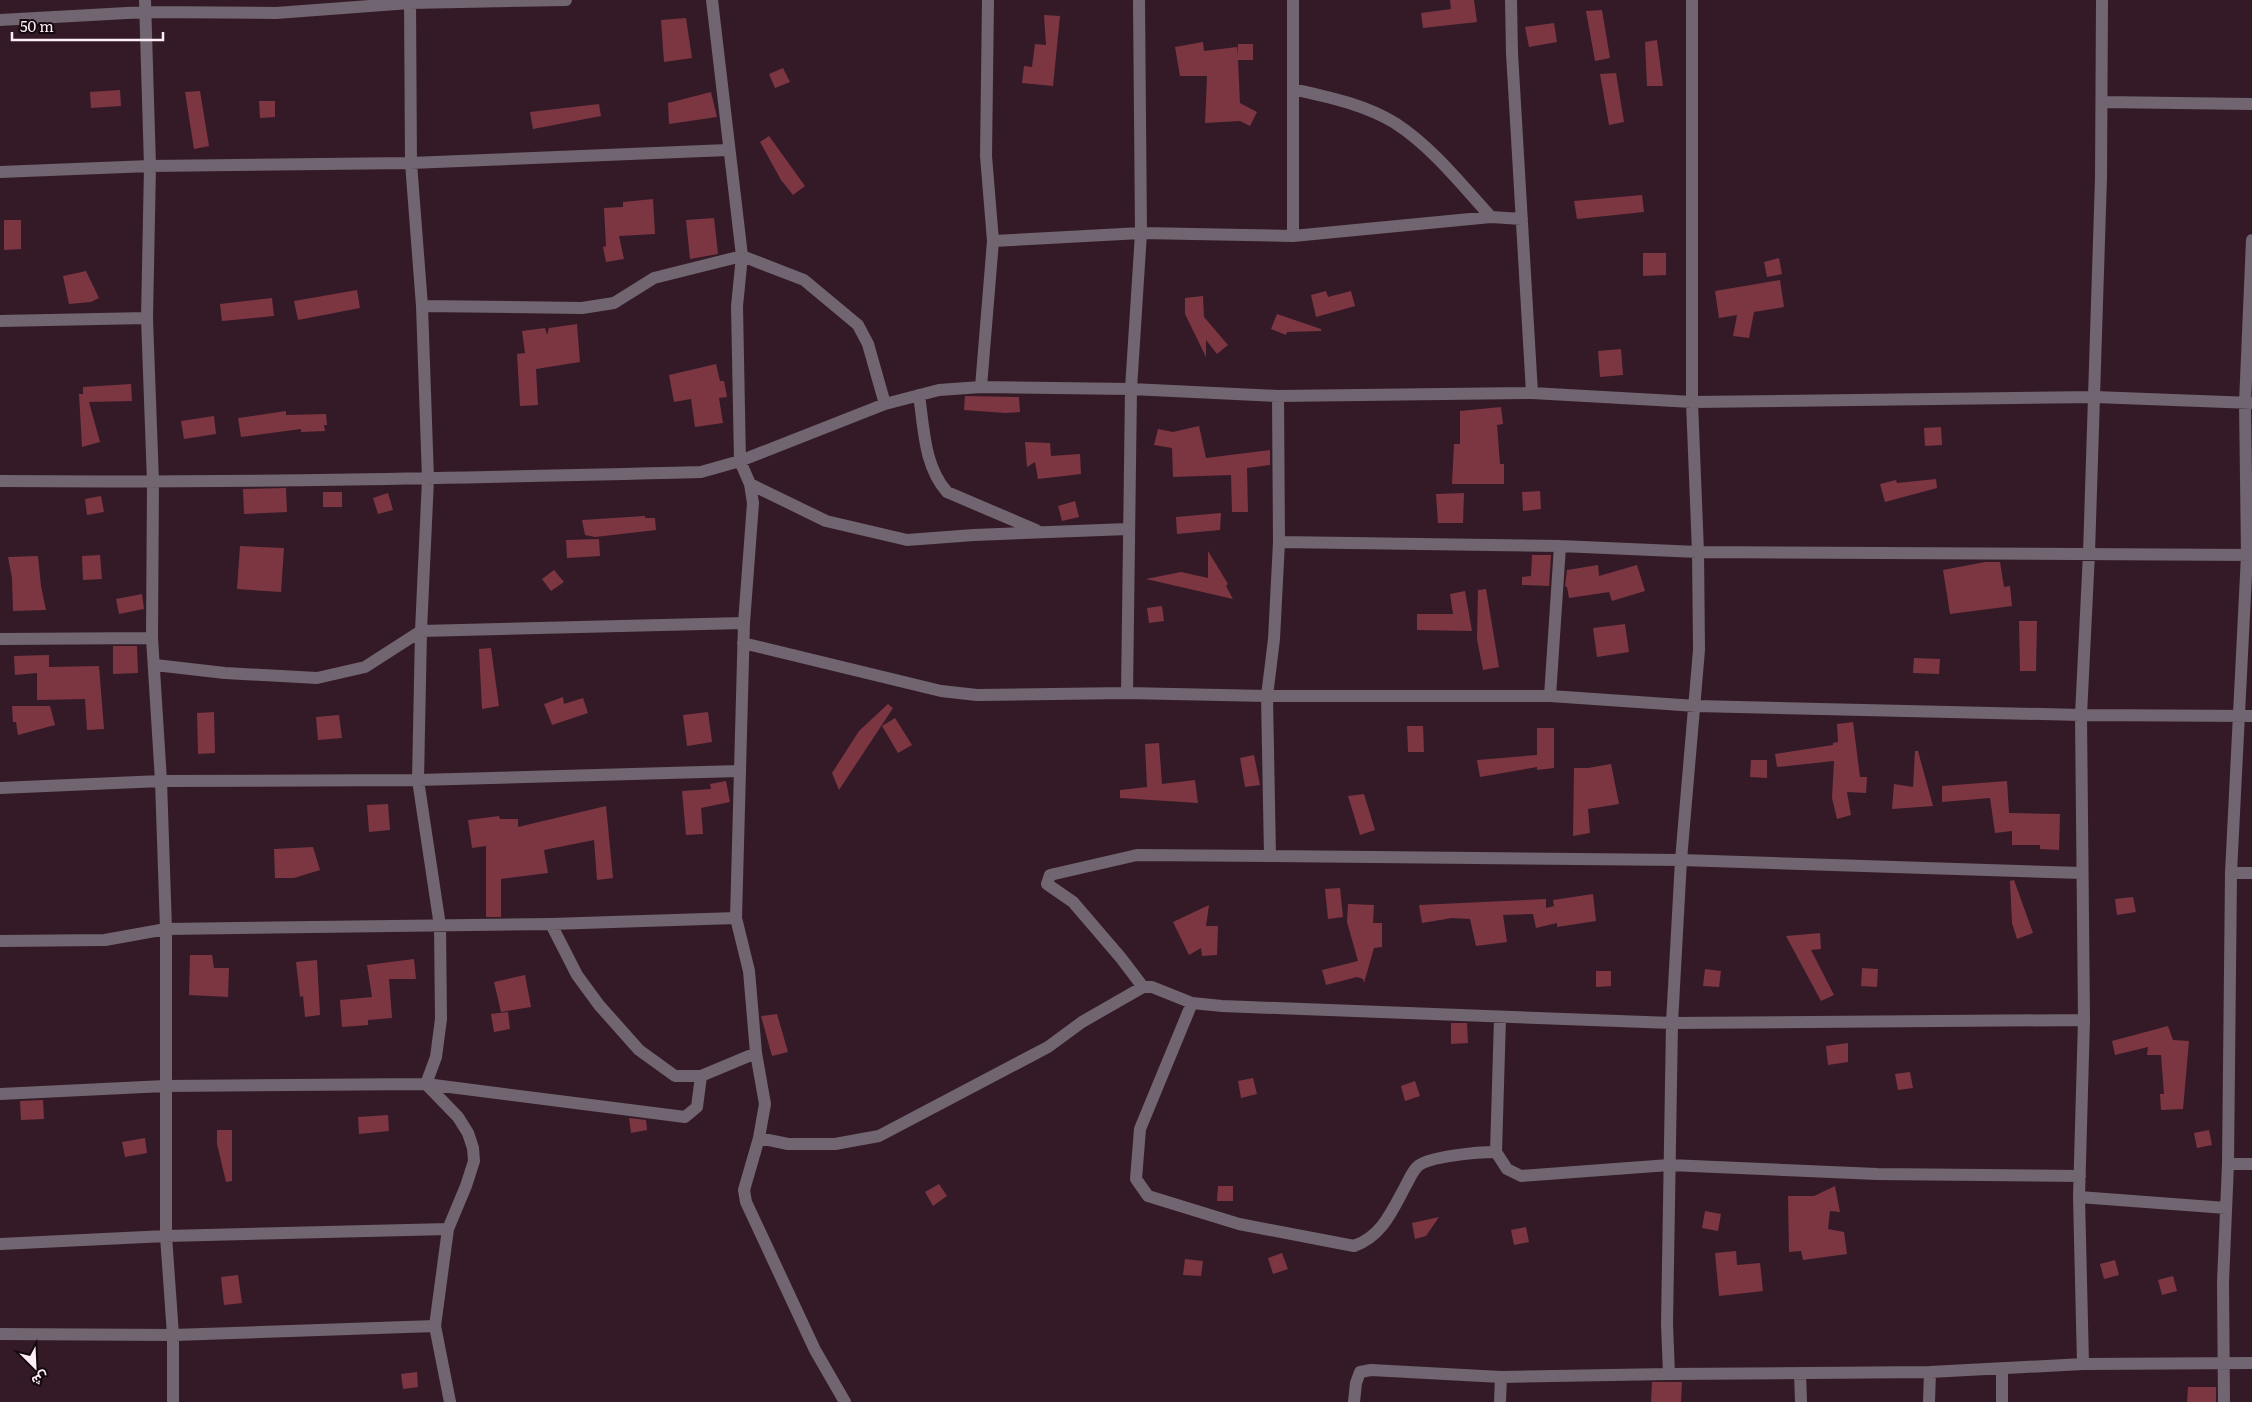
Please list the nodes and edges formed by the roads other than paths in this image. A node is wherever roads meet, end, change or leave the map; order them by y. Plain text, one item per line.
1 (566, 0) edge
2 (712, 0) edge
3 (988, 0) edge
4 (1139, 0) edge
5 (1293, 0) edge
6 (1511, 0) edge
7 (1692, 0) edge
8 (2102, 0) edge
9 (410, 2) edge
10 (145, 6) edge
11 (0, 20) edge
12 (1293, 89) junction
13 (2102, 102) junction
14 (2252, 104) edge
15 (728, 150) junction
16 (411, 163) junction
17 (150, 166) junction
18 (0, 172) edge
19 (1491, 217) junction
20 (1522, 219) junction
21 (1141, 233) junction
22 (1293, 236) junction
23 (2252, 240) edge
24 (993, 241) junction
25 (742, 256) junction
26 (2252, 262) edge
27 (422, 306) junction
28 (147, 318) junction
29 (0, 321) edge
30 (981, 387) junction
31 (1131, 389) junction
32 (1532, 394) junction
33 (919, 396) junction
34 (1278, 396) junction
35 (2095, 397) junction
36 (1692, 402) junction
37 (2248, 403) edge
38 (885, 404) junction
39 (740, 461) junction
40 (428, 479) junction
41 (0, 481) edge
42 (153, 482) junction
43 (750, 484) junction
44 (1128, 528) junction
45 (1041, 532) junction
46 (1279, 542) junction
47 (1560, 546) junction
48 (1698, 552) junction
49 (2089, 553) junction
50 (2249, 555) edge
51 (744, 623) junction
52 (421, 631) junction
53 (152, 638) junction
54 (0, 639) edge
55 (744, 643) junction
56 (155, 665) junction
57 (1128, 693) junction
58 (1267, 696) junction
59 (1550, 696) junction
60 (1696, 706) junction
61 (2081, 715) junction
62 (2246, 716) edge
63 (739, 771) junction
64 (418, 780) junction
65 (161, 781) junction
66 (0, 788) edge
67 (1270, 856) junction
68 (1682, 860) junction
69 (2231, 873) junction
70 (2252, 873) edge
71 (2082, 874) junction
72 (736, 918) junction
73 (551, 924) junction
74 (440, 926) junction
75 (166, 929) junction
76 (0, 941) edge
77 (1143, 987) junction
78 (1192, 1003) junction
79 (1500, 1018) junction
80 (2084, 1020) junction
81 (1672, 1023) junction
82 (756, 1053) junction
83 (701, 1076) junction
84 (426, 1084) junction
85 (165, 1086) junction
86 (0, 1094) edge
87 (759, 1138) junction
88 (1496, 1152) junction
89 (2228, 1164) junction
90 (2252, 1164) edge
91 (1669, 1165) junction
92 (2080, 1176) junction
93 (2078, 1197) junction
94 (2226, 1208) junction
95 (448, 1230) junction
96 (166, 1236) junction
97 (0, 1244) edge
98 (434, 1326) junction
99 (0, 1334) edge
100 (173, 1335) junction
101 (2224, 1362) junction
102 (2252, 1363) edge
103 (2083, 1364) junction
104 (2002, 1369) junction
105 (1930, 1372) junction
106 (1669, 1374) junction
107 (1800, 1374) junction
108 (1501, 1377) junction
109 (173, 1402) edge
110 (450, 1402) edge
111 (845, 1402) edge
112 (1354, 1402) edge
113 (1500, 1402) edge
114 (1801, 1402) edge
115 (1928, 1402) edge
116 (2002, 1402) edge
117 (2224, 1402) edge

1 - 9 street
2 - 15 street
3 - 24 street
4 - 21 street
5 - 12 street
6 - 20 street
7 - 36 street
8 - 13 street
9 - 10 street
9 - 16 street
10 - 11 street
10 - 17 street
12 - 19 street
12 - 22 street
13 - 14 street
13 - 35 street
15 - 16 street
15 - 25 street
16 - 17 street
16 - 27 street
17 - 18 street
17 - 28 street
19 - 20 street
19 - 22 street
20 - 32 street
21 - 22 street
21 - 24 street
21 - 31 street
23 - 26 street
24 - 30 street
25 - 27 street
25 - 38 street
25 - 39 street
26 - 37 street
27 - 40 street
28 - 29 street
28 - 42 street
30 - 31 street
30 - 33 street
31 - 34 street
31 - 44 street
32 - 34 street
32 - 36 street
33 - 38 street
33 - 45 street
34 - 46 street
35 - 36 street
35 - 37 street
35 - 49 street
36 - 48 street
37 - 50 street
38 - 39 street
39 - 40 street
39 - 43 street
40 - 42 street
40 - 52 street
41 - 42 street
42 - 53 street
43 - 45 street
43 - 51 street
44 - 45 street
44 - 57 street
46 - 47 street
46 - 58 street
47 - 48 street
47 - 59 street
48 - 49 street
48 - 60 street
49 - 50 street
49 - 61 street
50 - 62 street
51 - 52 street
51 - 55 street
52 - 56 street
52 - 64 street
53 - 54 street
53 - 56 street
55 - 57 street
55 - 63 street
56 - 65 street
57 - 58 street
58 - 59 street
58 - 67 street
59 - 60 street
60 - 61 street
60 - 68 street
61 - 62 street
61 - 71 street
62 - 69 street
63 - 64 street
63 - 72 street
64 - 65 street
64 - 74 street
65 - 66 street
65 - 75 street
67 - 68 street
67 - 77 street
68 - 71 street
68 - 81 street
69 - 70 street
69 - 89 street
71 - 80 street
72 - 73 street
72 - 82 street
73 - 74 street
73 - 83 street
74 - 75 street
74 - 84 street
75 - 76 street
75 - 85 street
77 - 78 street
77 - 87 street
78 - 79 street
78 - 88 street
79 - 81 street
79 - 88 street
80 - 81 street
80 - 92 street
81 - 91 street
82 - 83 street
82 - 87 street
83 - 84 street
84 - 85 street
84 - 95 street
85 - 86 street
85 - 96 street
87 - 111 street
88 - 91 street
89 - 90 street
89 - 94 street
91 - 92 street
91 - 106 street
92 - 93 street
93 - 94 street
93 - 103 street
94 - 101 street
95 - 96 street
95 - 98 street
96 - 97 street
96 - 100 street
98 - 100 street
98 - 110 street
99 - 100 street
100 - 109 street
101 - 102 street
101 - 103 street
101 - 117 street
103 - 104 street
104 - 105 street
104 - 116 street
105 - 107 street
105 - 115 street
106 - 107 street
106 - 108 street
107 - 114 street
108 - 112 street
108 - 113 street

